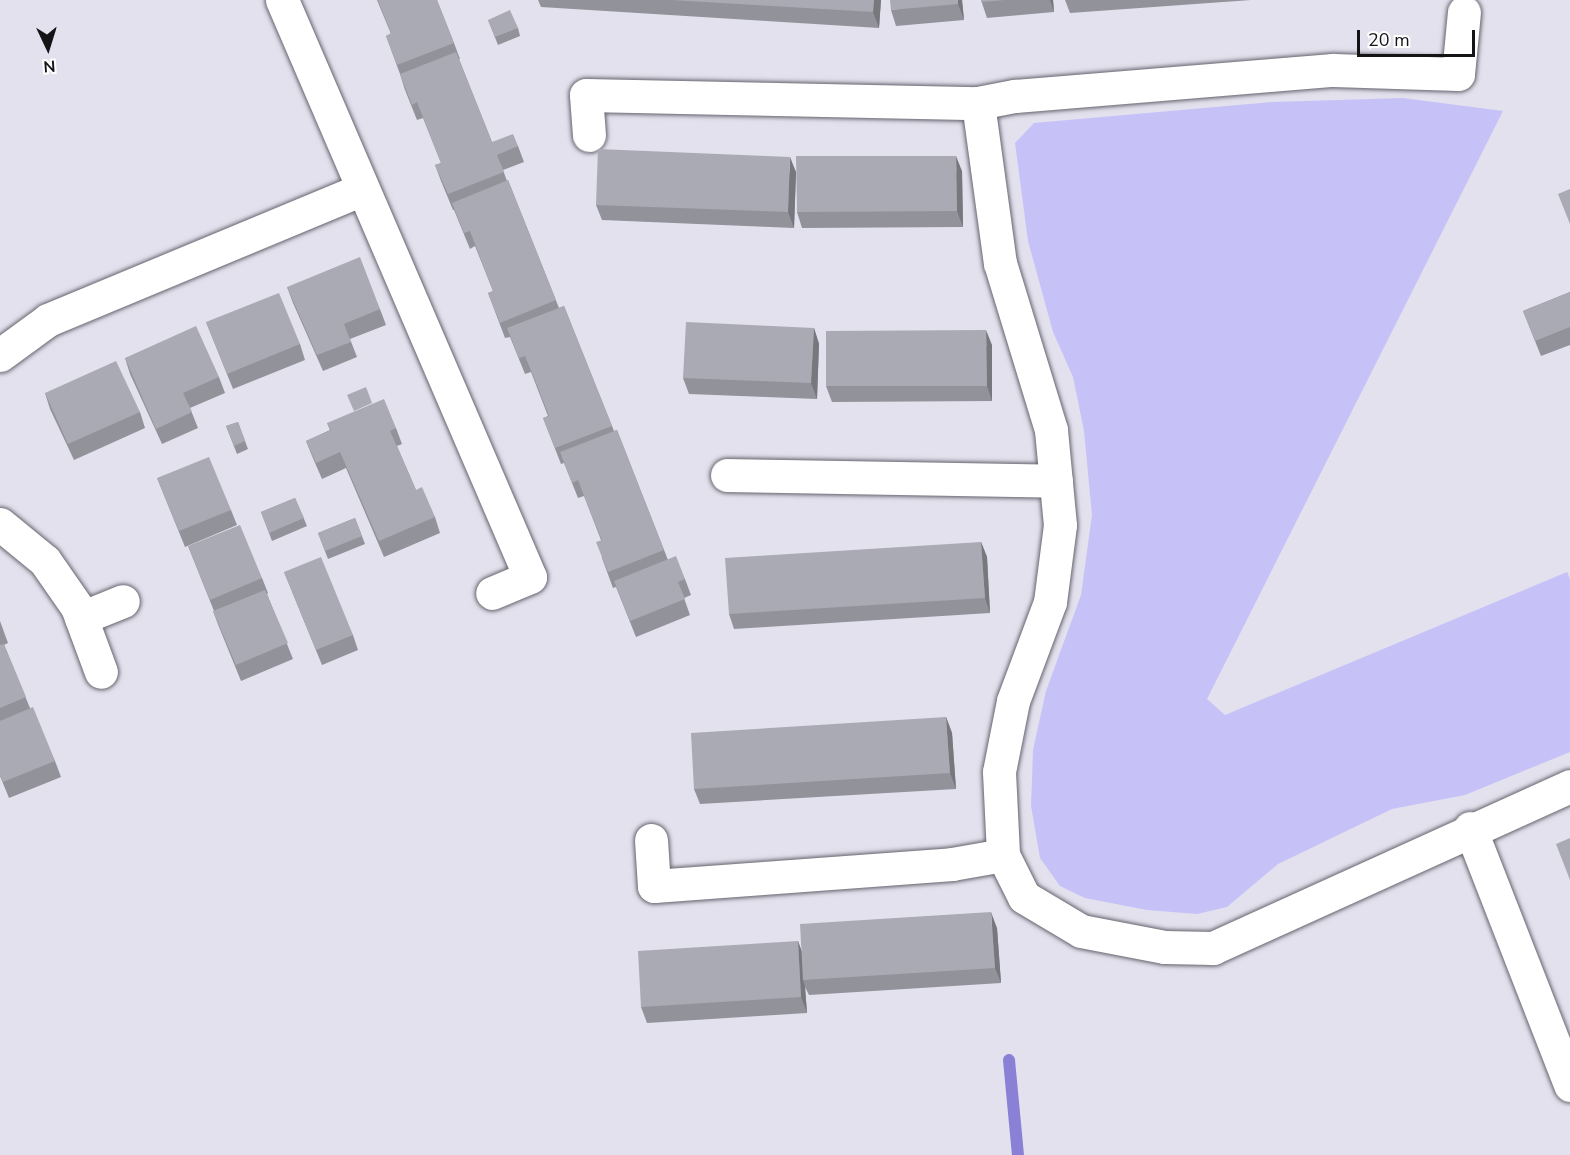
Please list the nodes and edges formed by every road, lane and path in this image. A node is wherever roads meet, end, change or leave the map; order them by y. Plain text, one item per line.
1 (282, 0) edge
2 (1464, 12) dead end
3 (978, 103) junction
4 (589, 135) dead end
5 (361, 190) junction
6 (0, 355) edge
7 (727, 475) dead end
8 (1056, 481) junction
9 (0, 524) edge
10 (492, 593) dead end
11 (123, 601) dead end
12 (81, 618) junction
13 (101, 672) dead end
14 (1570, 786) edge
15 (1470, 828) junction
16 (651, 840) dead end
17 (1003, 855) junction
18 (1570, 1085) edge

1 - 5 street
2 - 3 street
3 - 4 street
3 - 8 street
5 - 6 street
5 - 10 street
7 - 8 street
8 - 17 street
9 - 12 street
11 - 12 street
12 - 13 street
14 - 15 street
15 - 17 street
15 - 18 street
16 - 17 street

